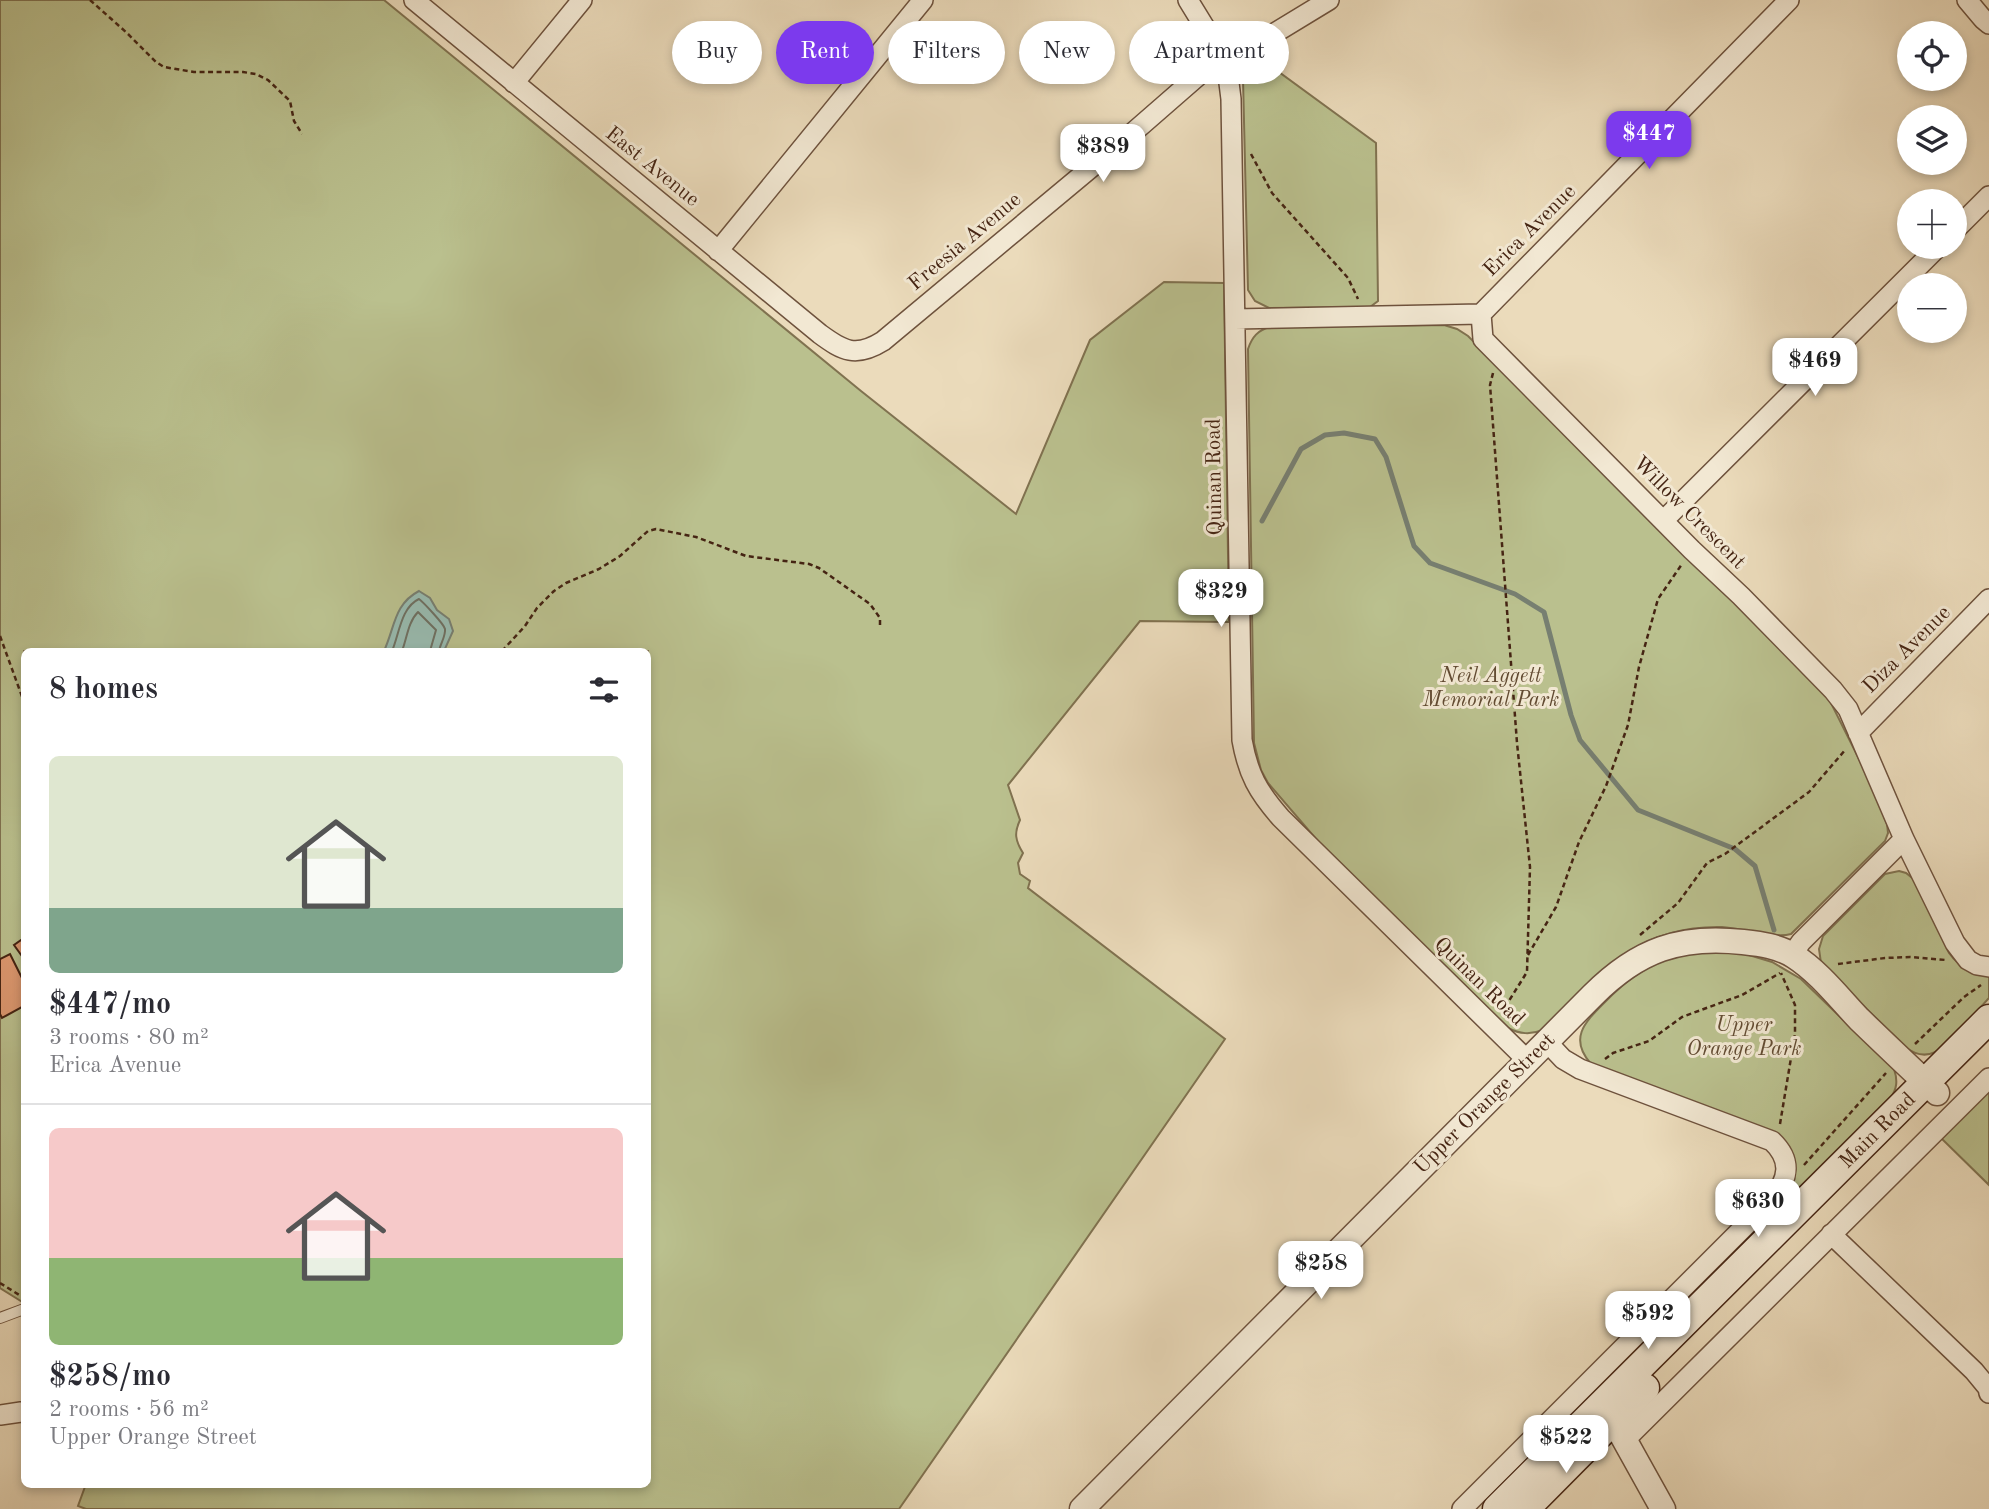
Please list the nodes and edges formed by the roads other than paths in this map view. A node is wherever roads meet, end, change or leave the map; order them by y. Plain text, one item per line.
1 (414, 0) edge
2 (582, 0) edge
3 (923, 0) edge
4 (1188, 0) edge
5 (1329, 0) edge
6 (1789, 0) edge
7 (1967, 0) edge
8 (1201, 21) edge
9 (1289, 24) edge
10 (1989, 24) edge
11 (514, 83) junction
12 (1189, 84) edge
13 (1229, 84) edge
14 (1989, 196) edge
15 (1967, 218) edge
16 (718, 251) junction
17 (1926, 259) edge
18 (1481, 314) junction
19 (1235, 319) junction
20 (869, 349) joint
21 (1664, 520) junction
22 (1989, 600) edge
23 (1858, 733) junction
24 (1904, 839) junction
25 (1786, 964) junction
26 (1979, 967) edge
27 (1989, 1018) edge
28 (1989, 1041) edge
29 (1547, 1042) junction
30 (1527, 1060) junction
31 (1989, 1078) edge
32 (1932, 1088) junction
33 (1831, 1234) junction
34 (21, 1310) edge
35 (1, 1316) edge
36 (1989, 1389) edge
37 (21, 1412) dead end
38 (0, 1415) edge
39 (1613, 1422) junction
40 (1082, 1509) edge
41 (1462, 1509) edge
42 (1497, 1509) edge
43 (1525, 1509) edge
44 (1663, 1509) edge

1 - 11 street, East Avenue
2 - 11 street
3 - 16 street
4 - 8 street, Quinan Road
5 - 9 street, Freesia Avenue
6 - 18 street, Erica Avenue
7 - 10 street
11 - 16 street, East Avenue
12 - 20 street, Freesia Avenue
13 - 19 street, Quinan Road
14 - 15 street
16 - 20 street, East Avenue
17 - 21 street
18 - 19 street
18 - 21 street, Willow Crescent
19 - 30 street, Quinan Road
21 - 23 street, Willow Crescent
22 - 23 street, Diza Avenue
23 - 24 street, Willow Crescent
24 - 25 street
24 - 26 street, Willow Crescent
25 - 29 street, Upper Orange Street
25 - 32 street, Upper Orange Street
27 - 32 main road, Main Road
28 - 32 main road, Main Road
29 - 30 street, Upper Orange Street
29 - 41 street
30 - 40 street, Upper Orange Street
31 - 33 street
32 - 39 main road, Main Road
33 - 36 street
33 - 39 street
34 - 35 lane
37 - 38 street
39 - 42 main road, Main Road
39 - 43 main road, Main Road
39 - 44 street

